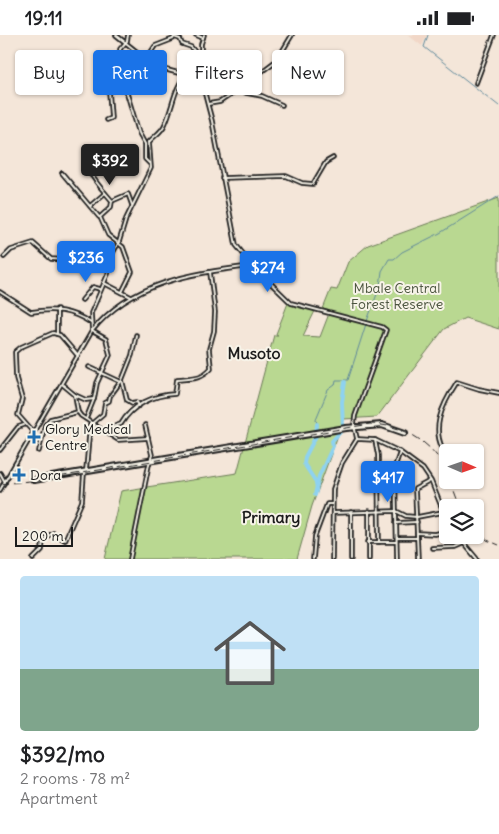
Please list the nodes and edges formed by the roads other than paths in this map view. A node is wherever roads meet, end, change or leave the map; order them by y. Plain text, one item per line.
1 (116, 35) edge
2 (128, 35) edge
3 (196, 35) edge
4 (204, 35) edge
5 (292, 35) edge
6 (494, 35) edge
7 (175, 36) edge
8 (202, 38) junction
9 (125, 43) junction
10 (120, 50) edge
11 (133, 50) edge
12 (152, 50) edge
13 (193, 50) edge
14 (201, 50) edge
15 (262, 71) edge
16 (476, 83) dead end
17 (177, 89) edge
18 (109, 95) edge
19 (127, 95) edge
20 (206, 95) edge
21 (230, 95) edge
22 (257, 95) edge
23 (208, 104) junction
24 (282, 105) dead end
25 (106, 120) dead end
26 (108, 154) dead end
27 (332, 158) dead end
28 (124, 164) dead end
29 (151, 166) junction
30 (62, 173) dead end
31 (91, 175) junction
32 (222, 178) junction
33 (105, 193) junction
34 (112, 201) junction
35 (132, 205) junction
36 (90, 206) junction
37 (100, 217) junction
38 (119, 242) junction
39 (101, 252) dead end
40 (4, 257) dead end
41 (110, 262) junction
42 (253, 266) junction
43 (210, 272) junction
44 (104, 283) junction
45 (100, 289) junction
46 (0, 292) edge
47 (122, 293) junction
48 (132, 297) junction
49 (82, 300) dead end
50 (58, 309) junction
51 (91, 323) junction
52 (92, 331) junction
53 (57, 334) junction
54 (136, 335) dead end
55 (78, 356) junction
56 (89, 367) dead end
57 (101, 374) junction
58 (121, 381) junction
59 (63, 385) junction
60 (499, 393) edge
61 (75, 395) junction
62 (94, 399) junction
63 (139, 406) junction
64 (78, 411) junction
65 (86, 419) junction
66 (91, 423) junction
67 (24, 425) junction
68 (145, 425) dead end
69 (354, 427) junction
70 (33, 432) junction
71 (405, 433) dead end
72 (110, 435) junction
73 (148, 439) junction
74 (357, 439) junction
75 (375, 440) junction
76 (440, 444) edge
77 (0, 450) edge
78 (39, 451) dead end
79 (400, 452) junction
80 (150, 460) junction
81 (85, 471) junction
82 (0, 473) edge
83 (34, 480) dead end
84 (431, 481) junction
85 (5, 482) junction
86 (0, 490) edge
87 (333, 503) junction
88 (439, 504) edge
89 (351, 511) junction
90 (369, 511) junction
91 (378, 511) junction
92 (396, 511) junction
93 (333, 513) junction
94 (439, 513) edge
95 (417, 517) junction
96 (417, 522) junction
97 (396, 523) junction
98 (417, 533) junction
99 (439, 533) edge
100 (396, 538) junction
101 (417, 538) junction
102 (368, 542) junction
103 (380, 542) junction
104 (396, 543) junction
105 (462, 544) edge
106 (465, 544) edge
107 (432, 548) dead end
108 (33, 559) edge
109 (130, 559) edge
110 (313, 559) edge
111 (332, 559) edge
112 (351, 559) edge
113 (369, 559) edge
114 (396, 559) edge
115 (418, 559) edge
116 (477, 559) edge

1 - 9 street
2 - 9 street
3 - 8 street
4 - 8 street
5 - 15 street
6 - 16 street
7 - 12 street
7 - 13 street
8 - 14 street
9 - 10 street
9 - 11 street
17 - 29 street
18 - 25 street
19 - 29 street
20 - 23 street
21 - 23 street
22 - 24 street
23 - 32 street
26 - 31 street
27 - 32 street
28 - 31 street
29 - 35 street
30 - 36 street
31 - 33 street
32 - 42 street
33 - 34 street
33 - 36 street
34 - 35 street
34 - 37 street
35 - 38 street
36 - 37 street
37 - 38 street
38 - 41 street
38 - 47 street
39 - 41 street
40 - 41 street
41 - 44 street
42 - 43 street
42 - 69 street
43 - 48 street
43 - 63 street
44 - 45 street
44 - 47 street
45 - 49 street
45 - 51 street
46 - 50 street
47 - 48 street
48 - 52 street
50 - 51 street
50 - 53 street
51 - 52 street
52 - 55 street
52 - 57 street
53 - 55 street
53 - 67 street
54 - 58 street
55 - 59 street
56 - 57 street
57 - 58 street
57 - 62 street
58 - 63 street
58 - 66 street
59 - 61 street
59 - 70 street
60 - 76 street
61 - 62 street
61 - 64 street
62 - 65 street
63 - 72 street
64 - 65 street
64 - 78 street
65 - 66 street
66 - 72 street
66 - 81 street
67 - 70 street
67 - 77 street
68 - 73 street
69 - 71 main road
69 - 74 street
69 - 80 main road
70 - 85 street
72 - 73 street
73 - 80 street
74 - 75 street
74 - 87 street
75 - 79 street
75 - 91 street
79 - 84 street
79 - 92 street
80 - 81 main road
80 - 109 street
81 - 83 main road
81 - 108 street
82 - 85 street
84 - 88 street
84 - 95 street
85 - 86 street
87 - 93 street
87 - 110 street
89 - 90 street
89 - 93 street
89 - 112 street
90 - 91 street
90 - 102 street
91 - 92 street
91 - 103 street
92 - 95 street
92 - 97 street
93 - 111 street
94 - 95 street
95 - 96 street
96 - 97 street
96 - 98 street
97 - 100 street
98 - 99 street
98 - 101 street
100 - 101 street
100 - 104 street
101 - 115 street
102 - 103 street
102 - 113 street
103 - 104 street
104 - 114 street
105 - 107 street
106 - 116 street

